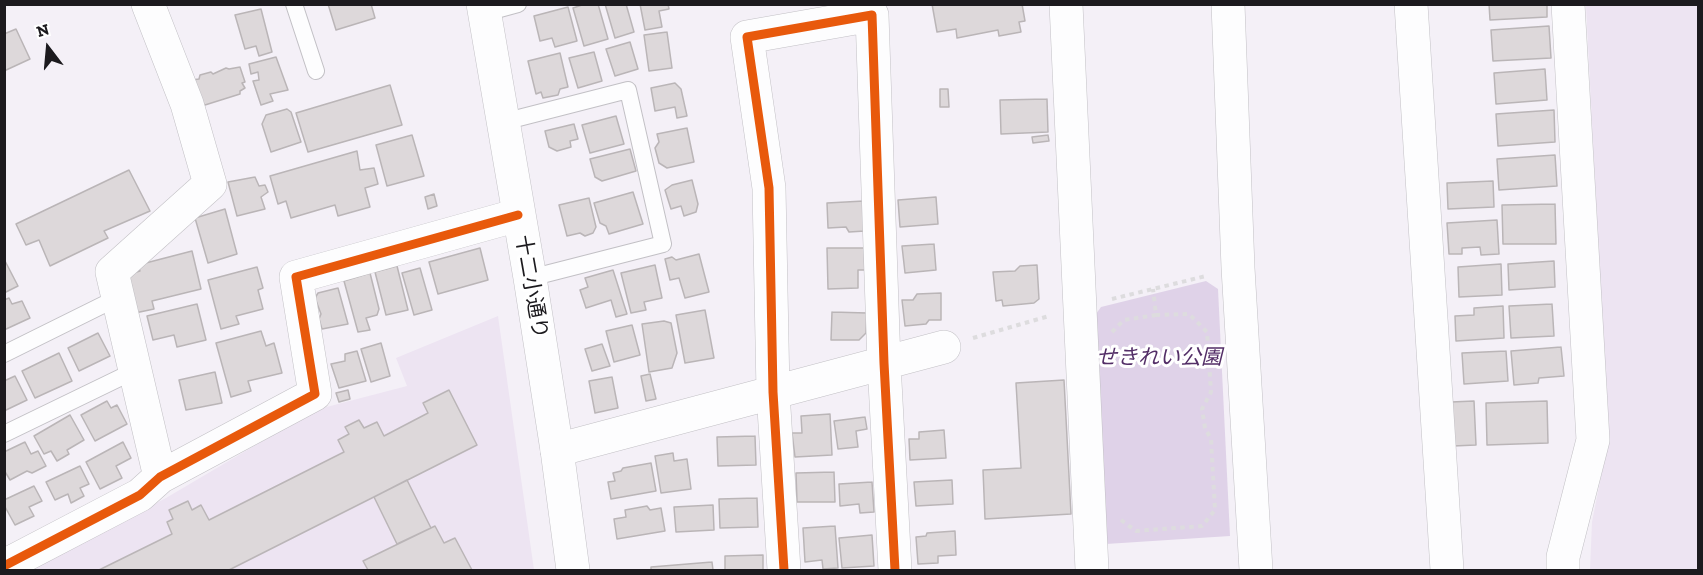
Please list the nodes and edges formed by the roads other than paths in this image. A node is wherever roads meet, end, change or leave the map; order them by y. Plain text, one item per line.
1 (148, 4) edge
2 (294, 4) edge
3 (518, 4) edge
4 (1066, 4) edge
5 (1228, 4) edge
6 (1412, 4) edge
7 (1568, 4) edge
8 (484, 9) edge
9 (316, 71) dead end
10 (503, 122) junction
11 (518, 215) junction
12 (530, 278) junction
13 (117, 298) junction
14 (944, 346) road end
15 (4, 354) edge
16 (884, 363) junction
17 (134, 371) junction
18 (773, 392) junction
19 (4, 434) edge
20 (557, 450) junction
21 (160, 477) junction
22 (4, 566) edge
23 (573, 570) edge
24 (784, 570) edge
25 (895, 570) edge
26 (1092, 570) edge
27 (1256, 570) edge
28 (1447, 570) edge
29 (1563, 570) edge

1 - 13 street
2 - 9 lane
3 - 8 lane
4 - 26 street
5 - 27 street
6 - 28 street
7 - 29 street
8 - 10 street, 十二小通り
10 - 11 street, 十二小通り
10 - 12 lane
11 - 12 street, 十二小通り
11 - 21 street
12 - 20 street, 十二小通り
13 - 15 lane
13 - 17 street
14 - 16 street
16 - 18 street
16 - 18 street
16 - 25 street
17 - 19 lane
17 - 21 street
18 - 20 street
18 - 24 street
20 - 23 street, 十二小通り
21 - 22 street

